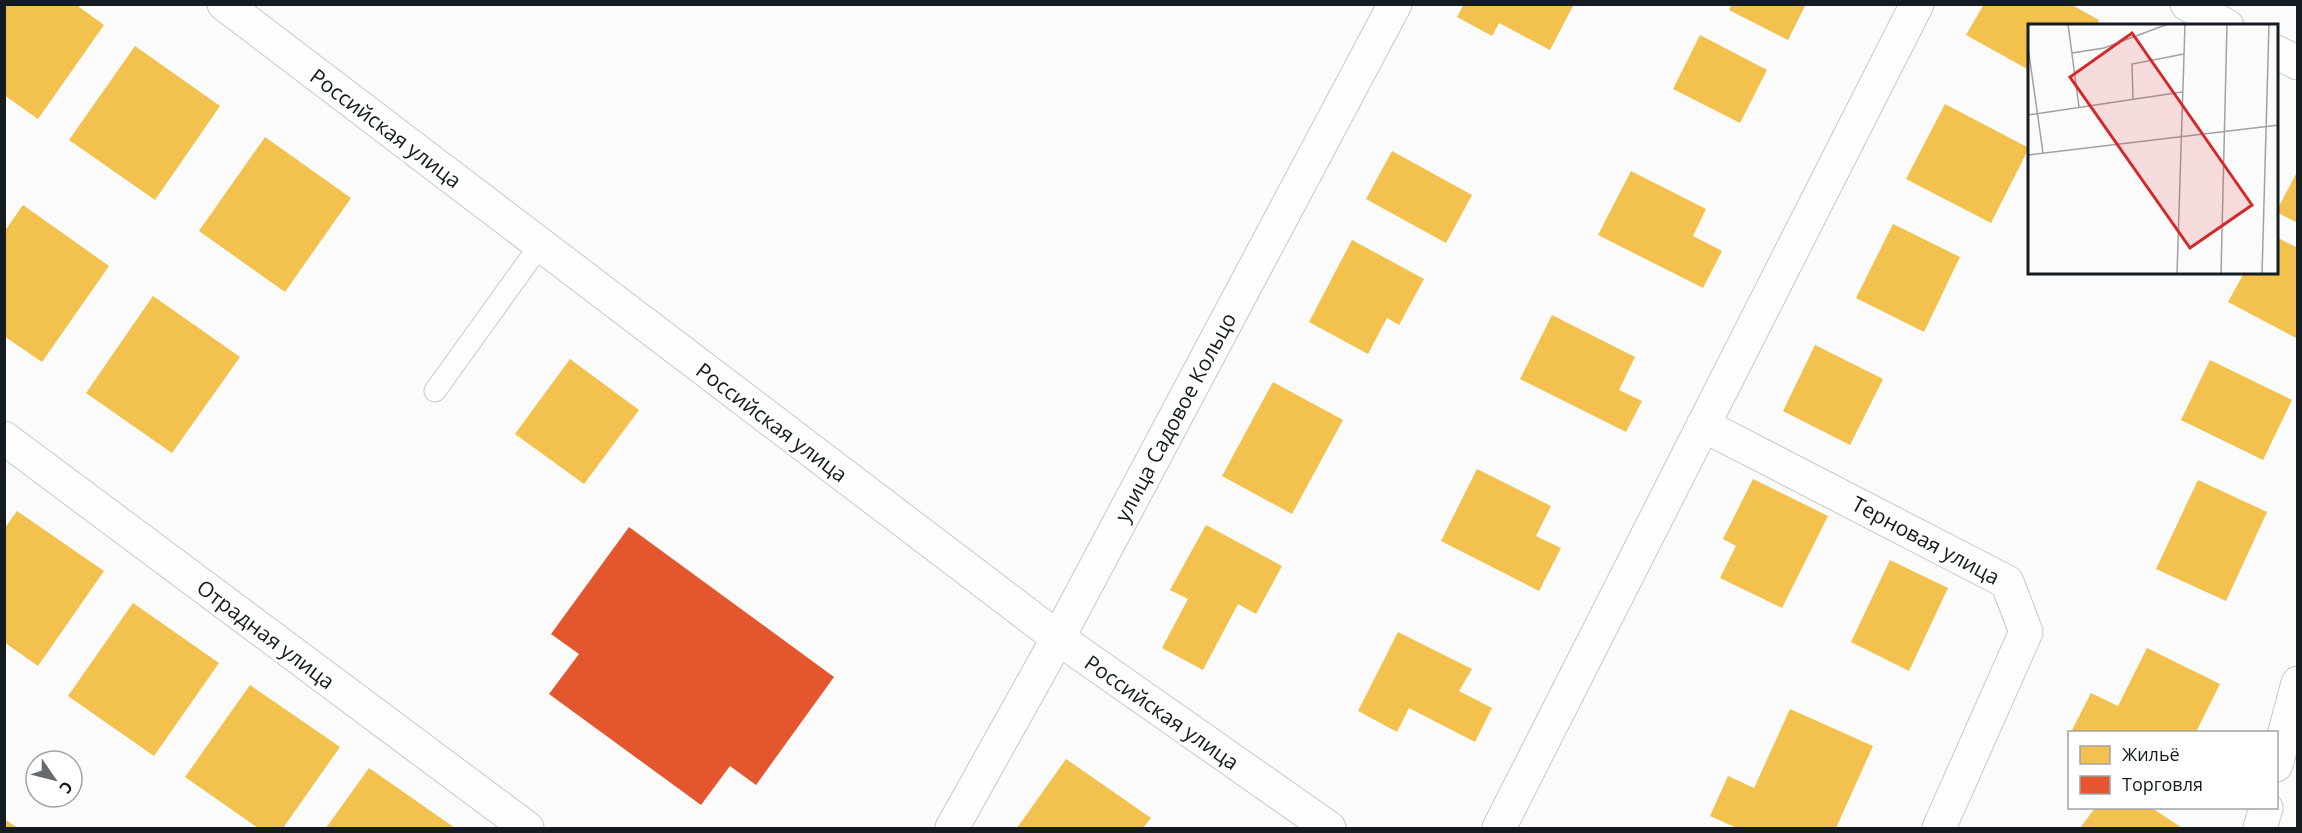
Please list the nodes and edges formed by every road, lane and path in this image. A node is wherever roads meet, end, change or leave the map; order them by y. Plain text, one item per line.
1 (224, 4) edge
2 (1395, 4) edge
3 (1917, 4) edge
4 (2187, 4) edge
5 (2223, 24) edge
6 (2278, 53) edge
7 (2298, 63) edge
8 (540, 245) junction
9 (435, 391) dead end
10 (1703, 425) junction
11 (4, 438) edge
12 (1058, 638) junction
13 (2298, 683) edge
14 (2278, 761) edge
15 (2265, 809) edge
16 (527, 828) edge
17 (952, 828) edge
18 (1329, 828) edge
19 (1499, 828) edge
20 (1939, 828) edge
21 (2260, 828) edge

1 - 8 street, Российская улица
2 - 12 street, улица Садовое Кольцо
3 - 10 street
4 - 5 street
6 - 7 street
8 - 9 lane
8 - 12 street, Российская улица
10 - 19 street
10 - 20 street, Терновая улица
11 - 16 street, Отрадная улица
12 - 17 street, улица Садовое Кольцо
12 - 18 street, Российская улица
13 - 14 street
15 - 21 street

